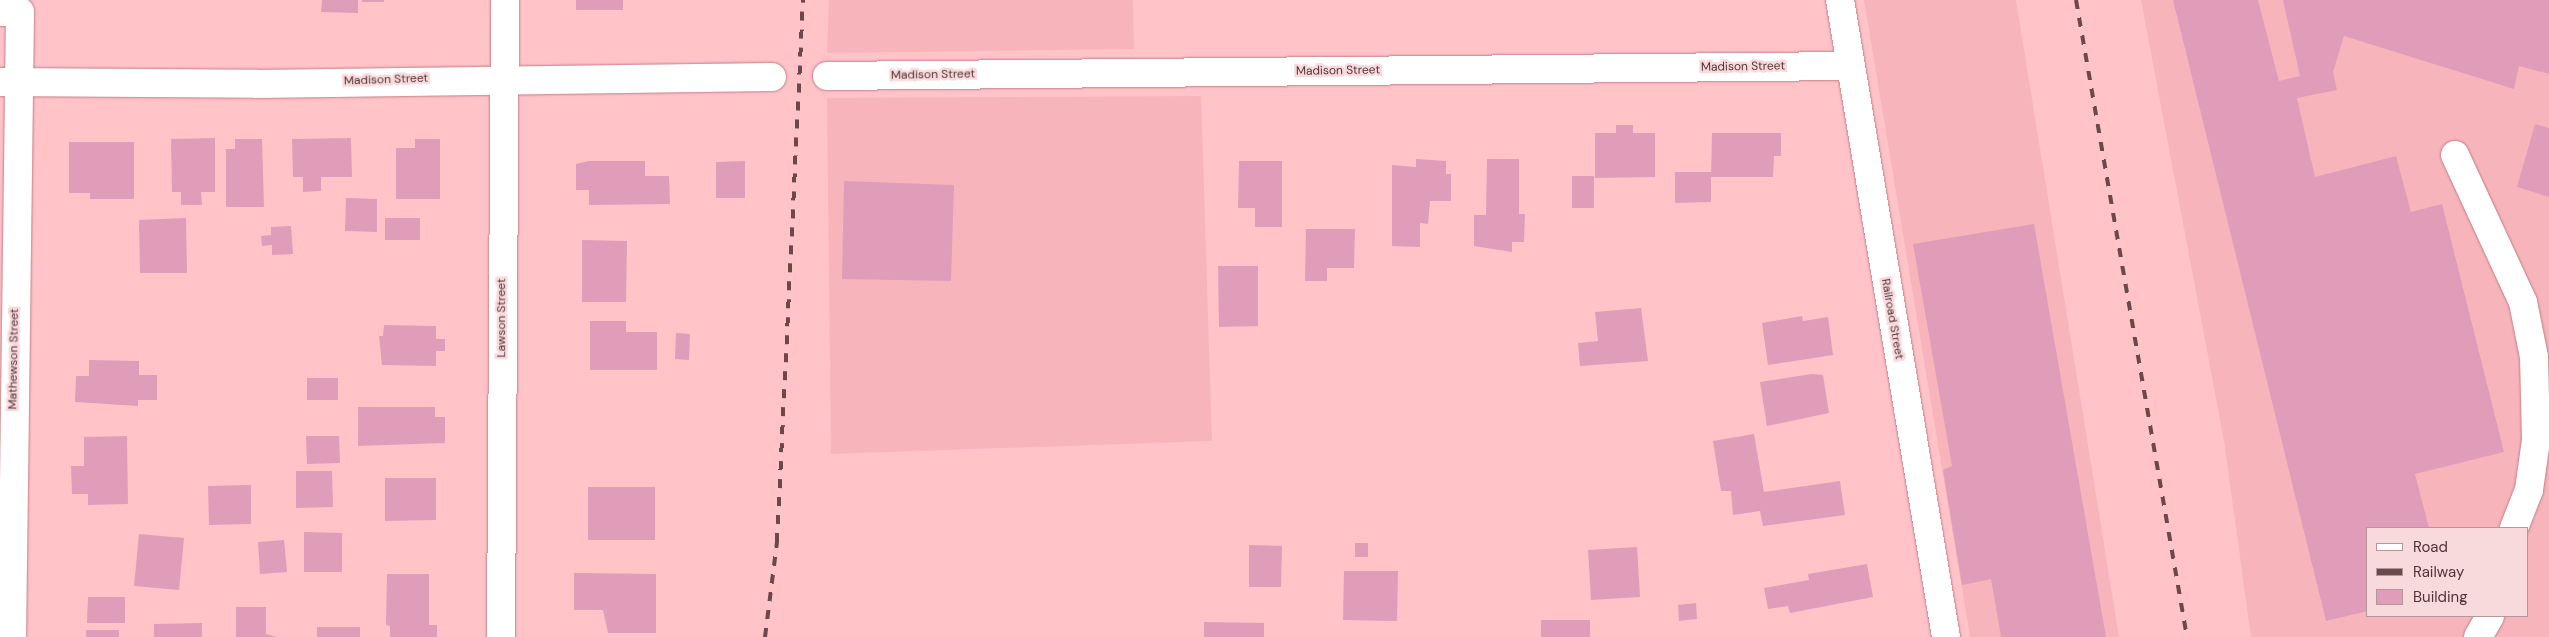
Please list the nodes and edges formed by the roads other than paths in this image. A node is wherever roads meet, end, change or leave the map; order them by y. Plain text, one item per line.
1 (504, 0) edge
2 (1840, 0) edge
3 (14, 8) edge
4 (1850, 66) junction
5 (827, 76) dead end
6 (504, 77) junction
7 (772, 77) dead end
8 (9, 82) edge
9 (2455, 155) dead end
10 (2514, 527) edge
11 (2489, 617) edge
12 (12, 637) edge
13 (501, 637) edge
14 (1946, 637) edge
15 (2478, 637) edge

1 - 6 street, Lawson Street
2 - 4 street, Railroad Street
3 - 8 street, Mathewson Street
4 - 5 street, Madison Street
4 - 14 street, Railroad Street
6 - 7 street, Madison Street
6 - 8 street, Madison Street
6 - 13 street, Lawson Street
8 - 12 street, Mathewson Street
9 - 10 street
11 - 15 street

